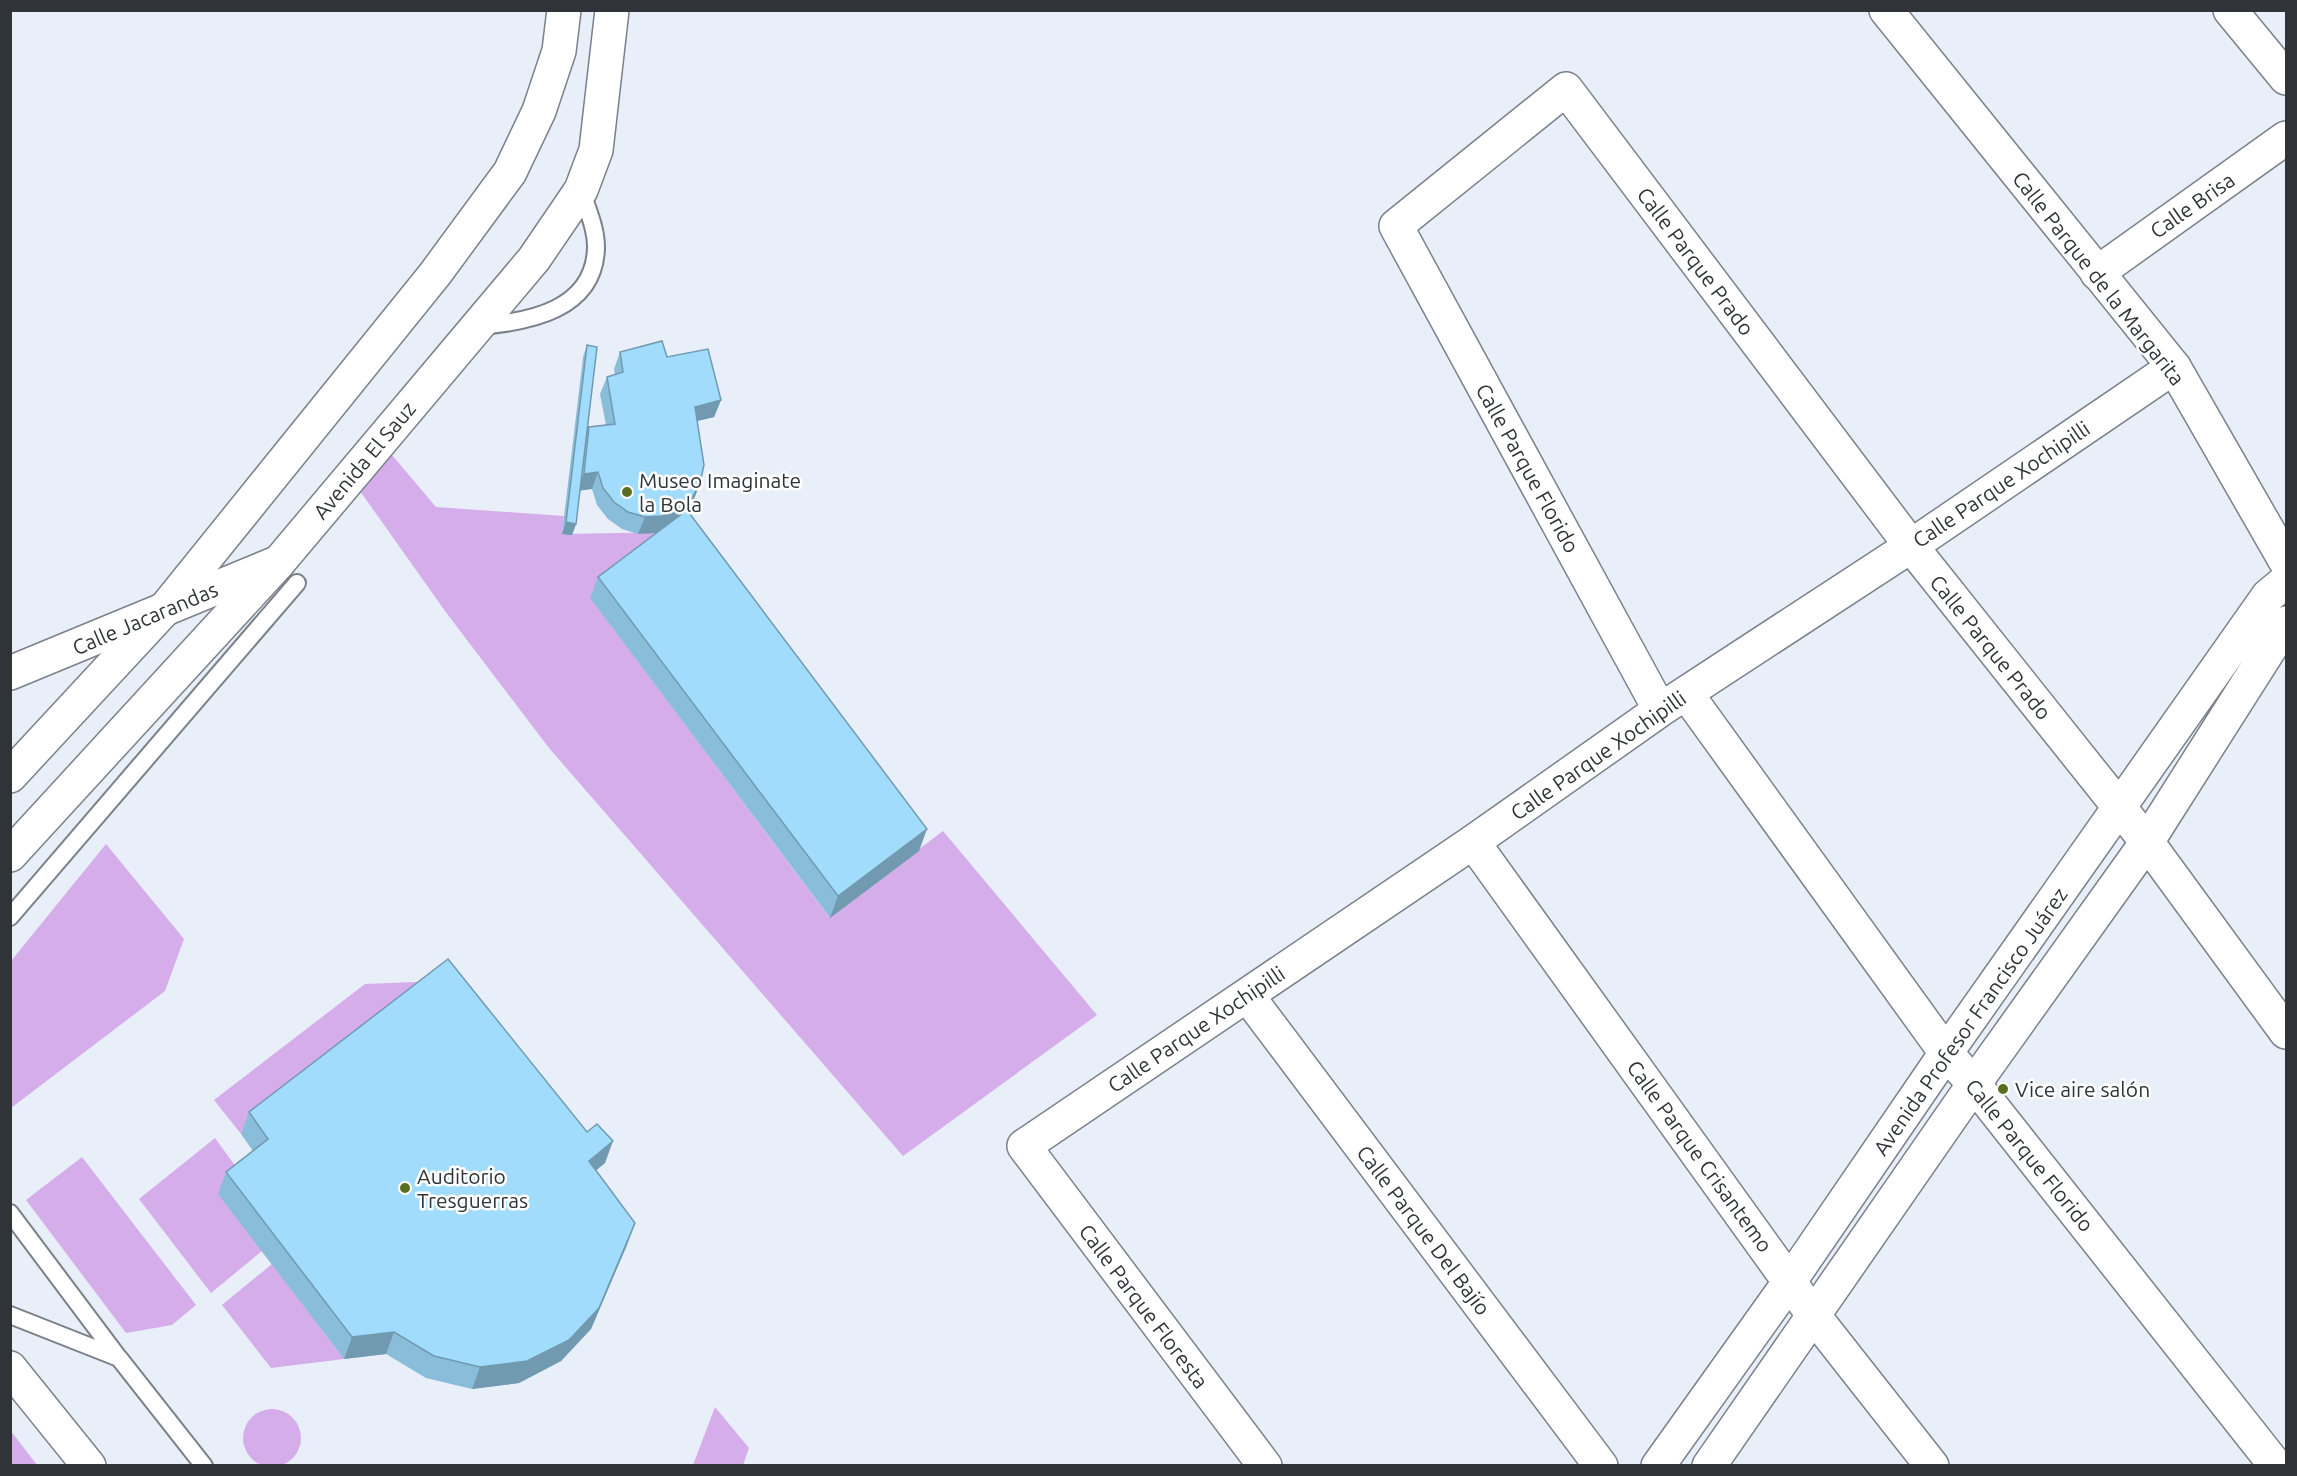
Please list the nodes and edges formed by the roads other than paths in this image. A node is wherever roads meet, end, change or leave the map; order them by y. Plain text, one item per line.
1 (564, 10) edge
2 (612, 10) edge
3 (1886, 10) edge
4 (2230, 10) edge
5 (2286, 78) edge
6 (1566, 89) joint
7 (2286, 138) edge
8 (581, 190) junction
9 (2097, 273) junction
10 (475, 327) junction
11 (2174, 367) junction
12 (1911, 546) junction
13 (2286, 562) edge
14 (288, 573) junction
15 (2286, 581) edge
16 (163, 610) junction
17 (2286, 623) edge
18 (10, 673) edge
19 (1673, 702) junction
20 (10, 776) edge
21 (2120, 808) junction
22 (1473, 842) junction
23 (2146, 842) junction
24 (10, 855) edge
25 (10, 917) edge
26 (1247, 995) junction
27 (2286, 1032) edge
28 (1946, 1053) junction
29 (1974, 1084) junction
30 (1024, 1146) joint
31 (10, 1213) edge
32 (1790, 1281) junction
33 (10, 1315) edge
34 (1814, 1316) junction
35 (118, 1358) junction
36 (10, 1368) edge
37 (89, 1466) edge
38 (204, 1466) edge
39 (1265, 1466) edge
40 (1601, 1466) edge
41 (1658, 1466) edge
42 (1709, 1466) edge
43 (1932, 1466) edge
44 (2276, 1466) edge

1 - 16 street
2 - 8 street, Avenida El Sauz
3 - 9 street, Calle Parque de la Margarita
4 - 5 street
6 - 12 street, Calle Parque Prado
6 - 19 street, Calle Parque Florido
7 - 9 street, Calle Brisa
8 - 10 street, Avenida El Sauz
8 - 10 lane
9 - 11 street, Calle Parque de la Margarita
10 - 14 street, Avenida El Sauz
11 - 12 street, Calle Parque Xochipilli
11 - 13 street, Calle Parque de la Margarita
12 - 19 street, Calle Parque Xochipilli
12 - 21 street, Calle Parque Prado
14 - 16 street, Calle Jacarandas
14 - 24 street, Avenida El Sauz
14 - 25 lane
15 - 21 street, Avenida Profesor Francisco Juárez
16 - 18 street, Calle Jacarandas
16 - 20 street
17 - 23 street, Avenida Profesor Francisco Juárez
19 - 22 street, Calle Parque Xochipilli
19 - 28 street, Calle Parque Florido
21 - 23 street, Calle Parque Prado
21 - 28 street, Avenida Profesor Francisco Juárez
22 - 26 street, Calle Parque Xochipilli
22 - 32 street, Calle Parque Crisantemo
23 - 27 street, Calle Parque Prado
23 - 29 street, Avenida Profesor Francisco Juárez
26 - 30 street, Calle Parque Xochipilli
26 - 40 street, Calle Parque Del Bajío
28 - 29 street, Calle Parque Florido
28 - 32 street, Avenida Profesor Francisco Juárez
29 - 34 street, Avenida Profesor Francisco Juárez
29 - 44 street, Calle Parque Florido
30 - 39 street, Calle Parque Floresta
31 - 35 lane
32 - 34 street, Calle Parque Crisantemo
32 - 41 street, Avenida Profesor Francisco Juárez
33 - 35 lane
34 - 42 street, Avenida Profesor Francisco Juárez
34 - 43 street, Calle Parque Crisantemo
35 - 38 lane
36 - 37 street

